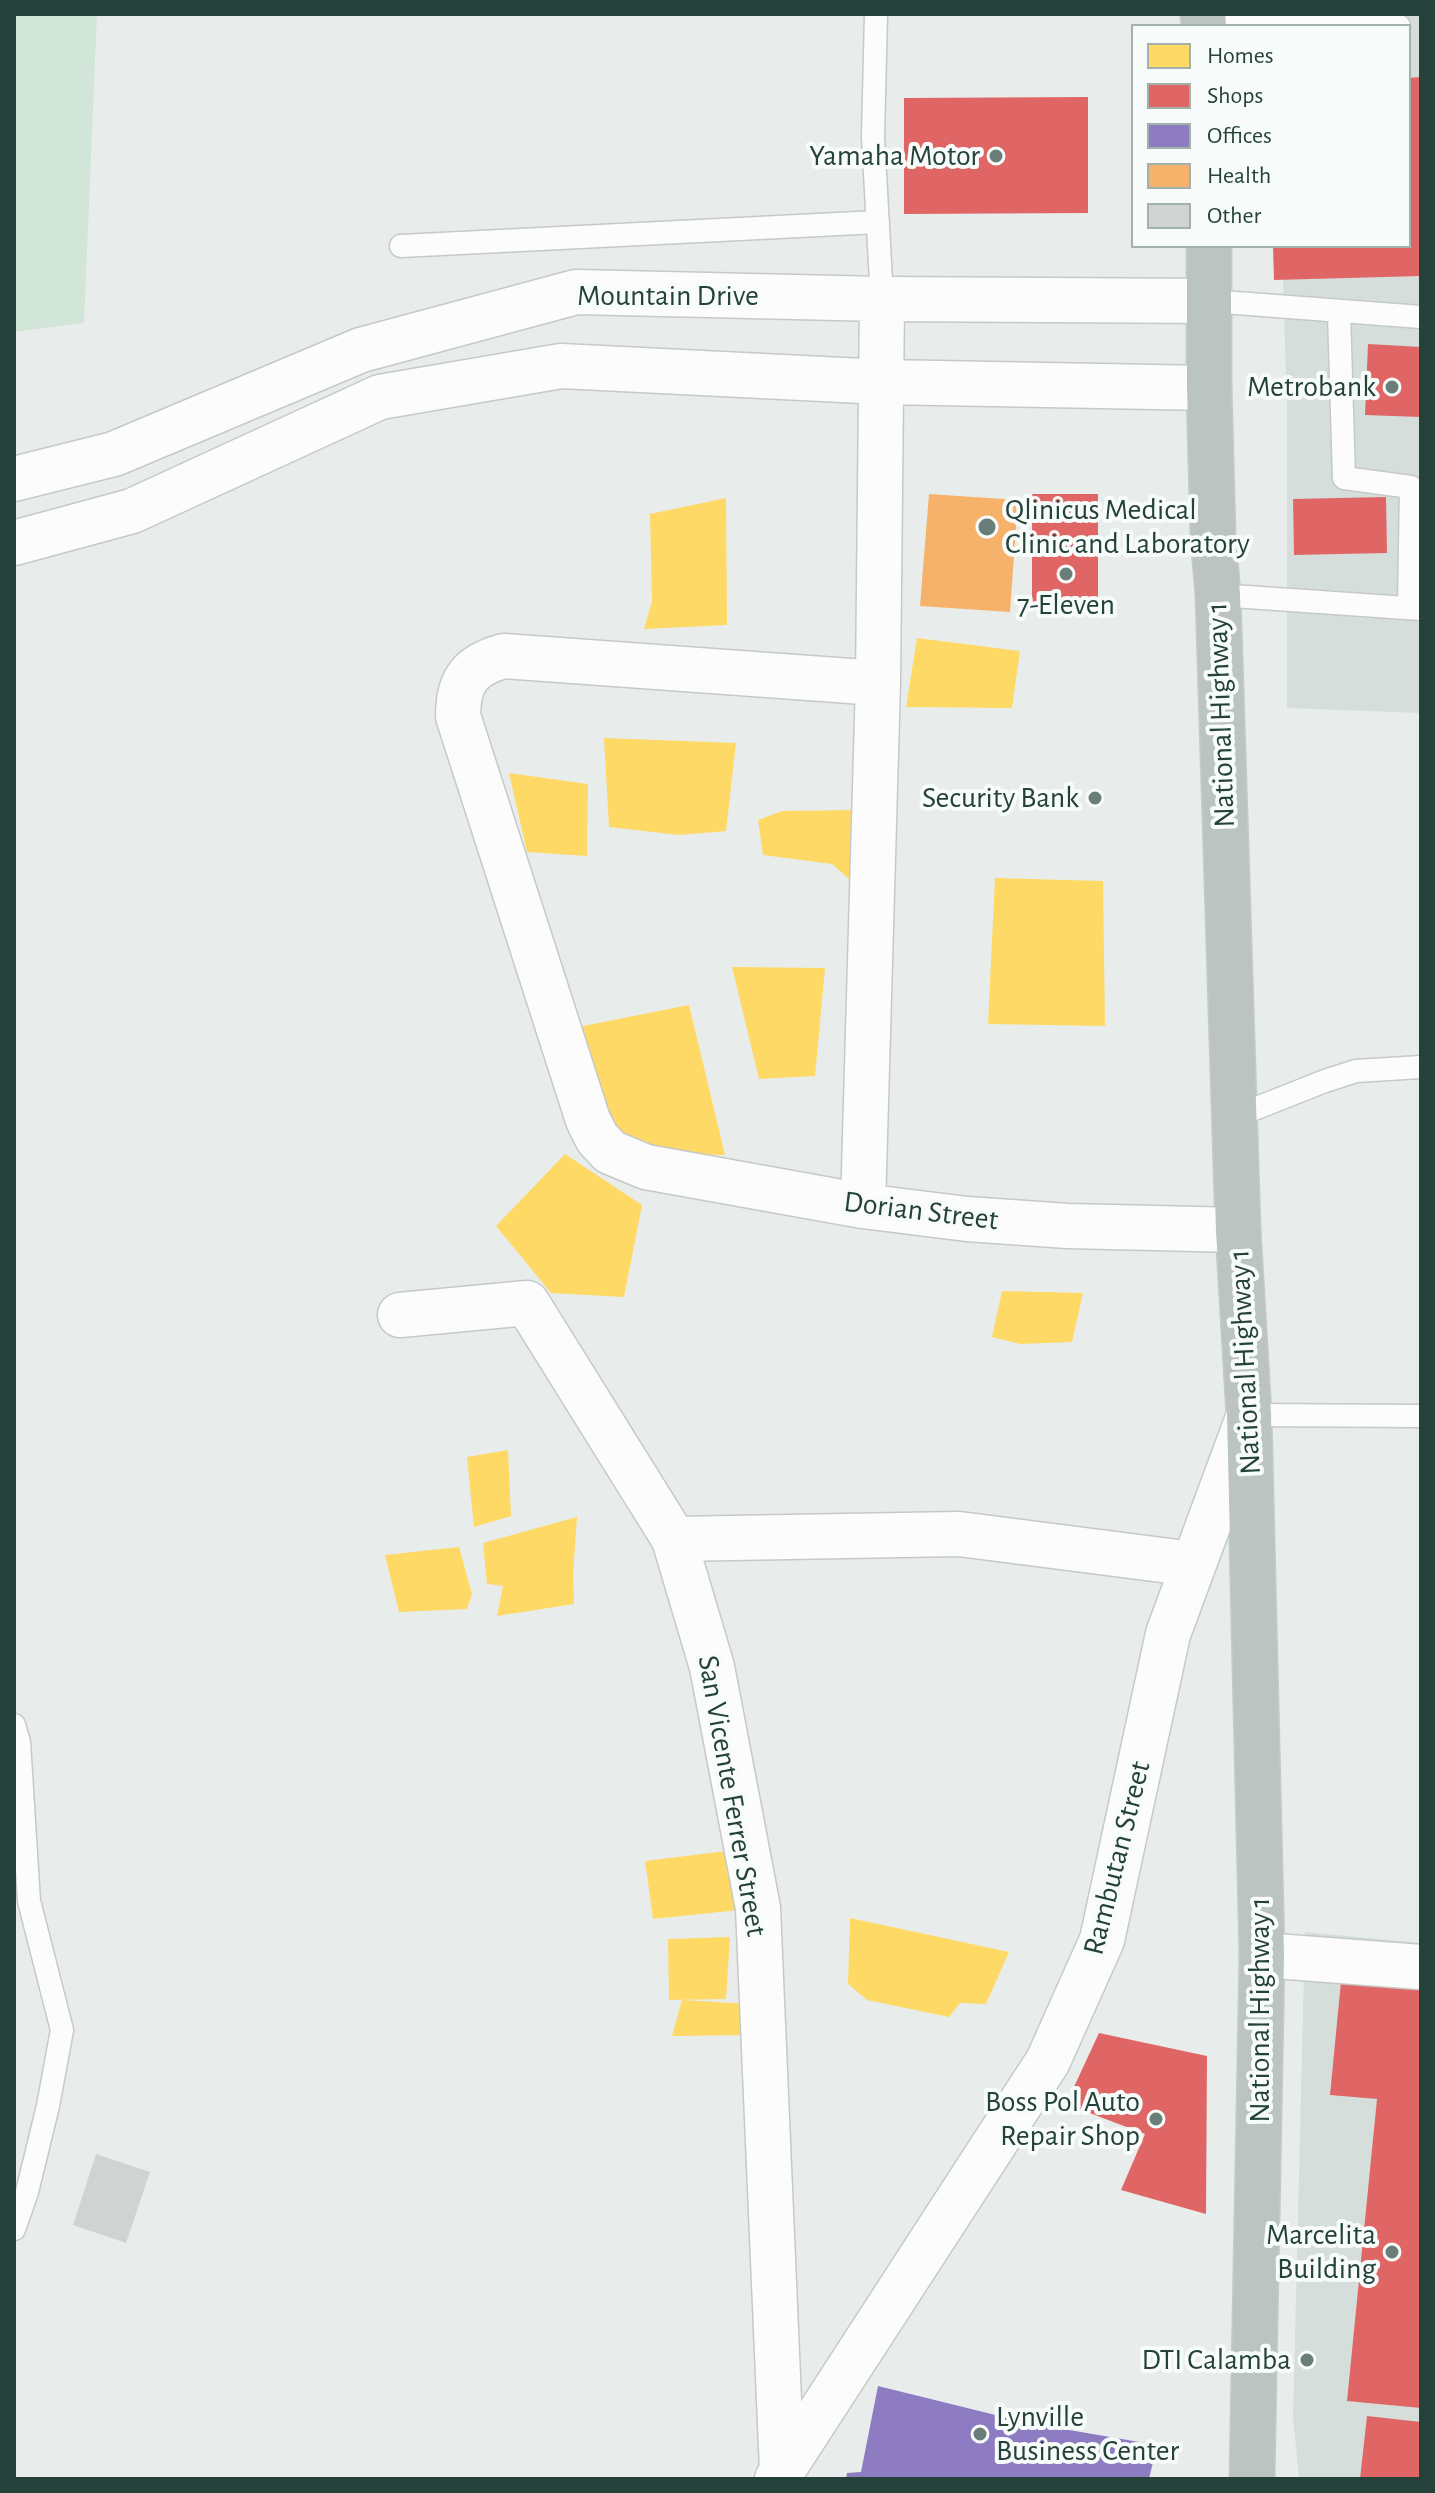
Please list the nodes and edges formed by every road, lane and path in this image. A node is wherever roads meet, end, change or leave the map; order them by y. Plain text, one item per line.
1 (876, 14) edge
2 (1203, 19) edge
3 (1343, 24) edge
4 (878, 222) junction
5 (401, 246) dead end
6 (1209, 248) edge
7 (882, 299) junction
8 (1210, 301) junction
9 (1339, 312) junction
10 (1421, 317) edge
11 (883, 382) junction
12 (1209, 388) junction
13 (14, 479) edge
14 (14, 543) edge
15 (1218, 595) junction
16 (1415, 608) edge
17 (878, 683) junction
18 (1421, 1067) edge
19 (1234, 1117) junction
20 (863, 1206) junction
21 (1238, 1230) junction
22 (400, 1315) dead end
23 (1249, 1415) junction
24 (1421, 1416) edge
25 (674, 1539) junction
26 (1193, 1564) junction
27 (14, 1725) edge
28 (21, 1902) edge
29 (1262, 1955) junction
30 (1421, 1967) edge
31 (14, 2229) edge
32 (780, 2474) edge
33 (1252, 2479) edge

1 - 4 lane
2 - 3 lane
4 - 5 lane
4 - 7 lane
6 - 8 highway, National Highway 1
7 - 8 street, Mountain Drive
7 - 11 street
7 - 13 street, Mountain Drive
8 - 9 lane
8 - 12 highway, National Highway 1
9 - 10 lane
9 - 16 lane
11 - 12 street
11 - 14 street
11 - 17 street
12 - 15 highway, National Highway 1
15 - 16 lane
15 - 19 highway, National Highway 1
17 - 20 street
17 - 20 street, Dorian Street
18 - 19 lane
19 - 21 highway, National Highway 1
20 - 21 street, Dorian Street
21 - 23 highway, National Highway 1
22 - 25 street, San Vicente Ferrer Street
23 - 24 lane
23 - 26 street, Rambutan Street
23 - 29 highway, National Highway 1
25 - 26 street
25 - 32 street, San Vicente Ferrer Street
26 - 32 street, Rambutan Street
27 - 28 lane
28 - 31 lane
29 - 30 street
29 - 33 highway, National Highway 1

